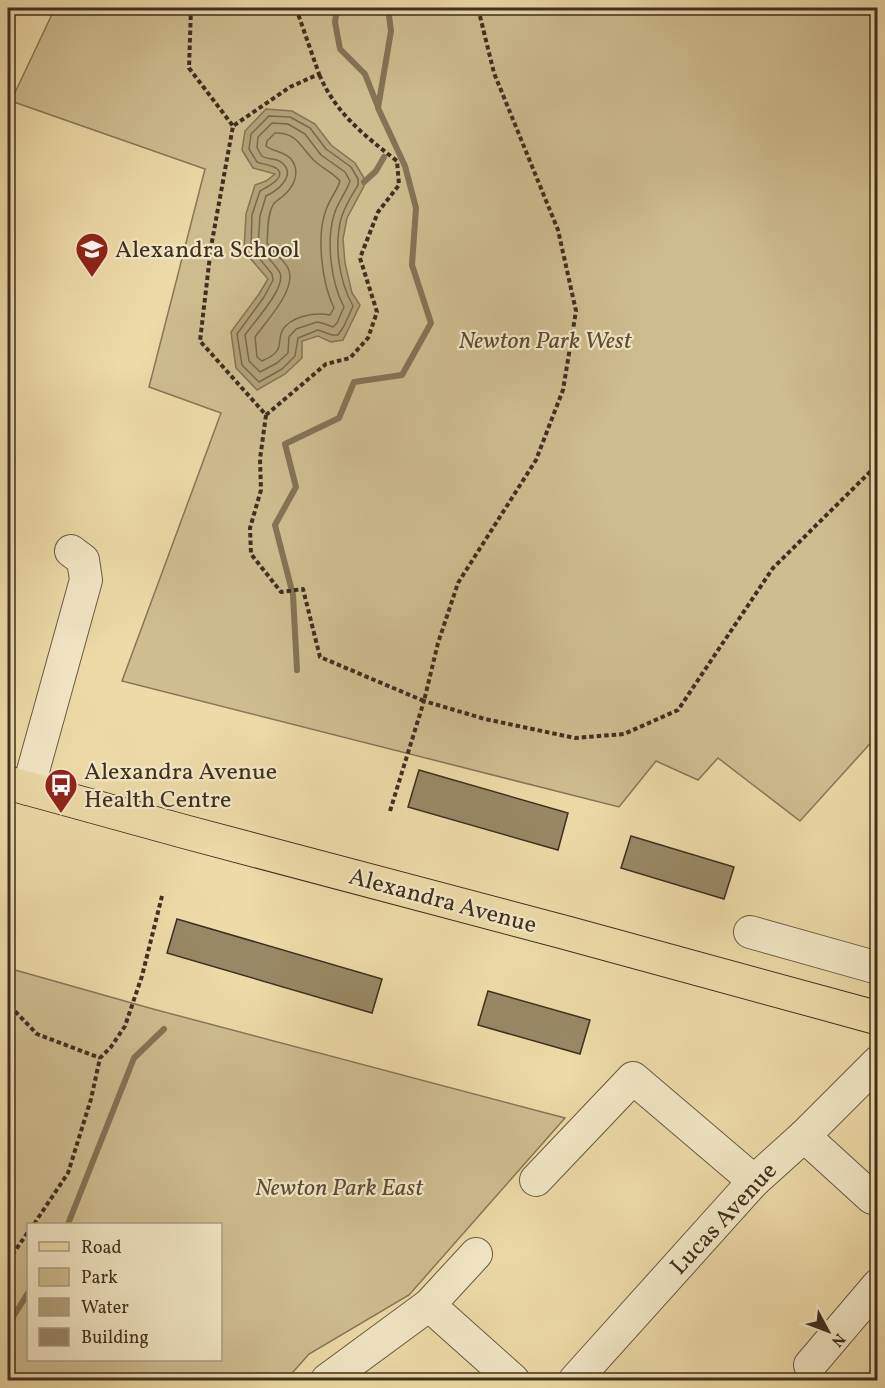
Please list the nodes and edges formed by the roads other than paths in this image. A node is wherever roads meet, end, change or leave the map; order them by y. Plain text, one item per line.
1 (71, 551) dead end
2 (18, 786) edge
3 (750, 932) dead end
4 (878, 968) edge
5 (878, 1018) edge
6 (878, 1062) edge
7 (804, 1136) junction
8 (536, 1180) dead end
9 (754, 1181) junction
10 (878, 1199) edge
11 (476, 1254) dead end
12 (878, 1285) edge
13 (429, 1305) junction
14 (810, 1365) dead end
15 (327, 1380) edge
16 (513, 1380) edge
17 (575, 1380) edge

1 - 2 street
2 - 5 main road, Alexandra Avenue
3 - 4 street
6 - 7 street, Lucas Avenue
7 - 9 street, Lucas Avenue
7 - 10 street
8 - 9 street
9 - 17 street, Lucas Avenue
11 - 13 street
12 - 14 street
13 - 15 street
13 - 16 street

